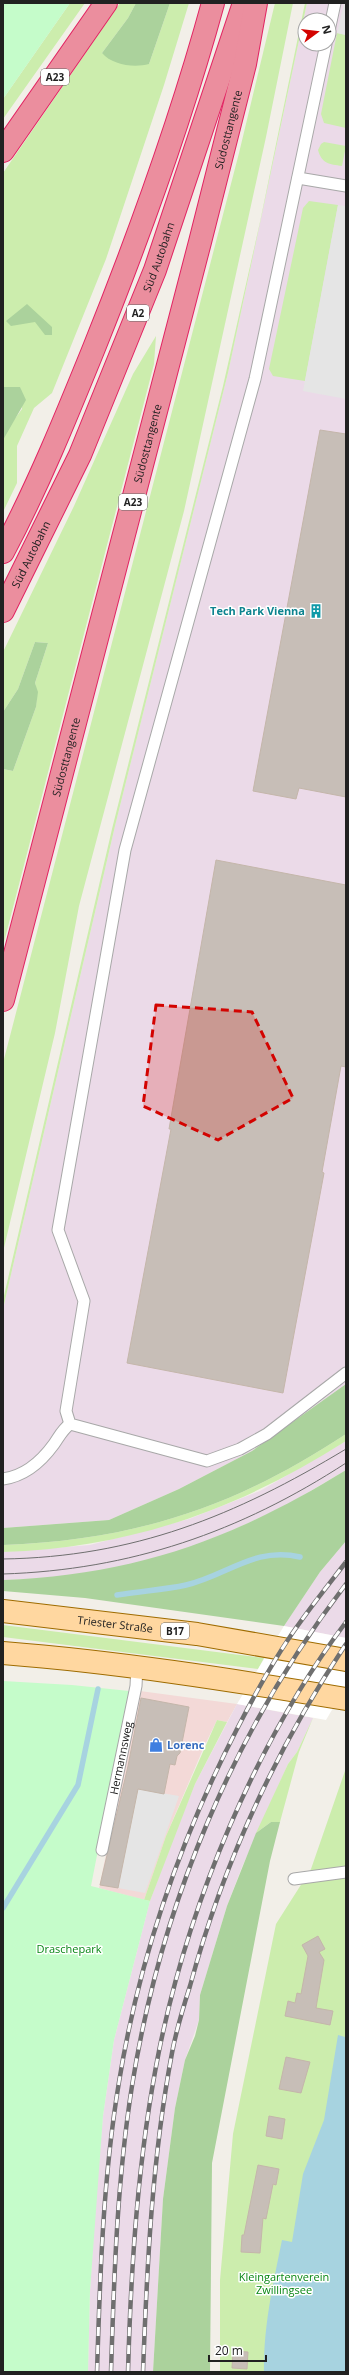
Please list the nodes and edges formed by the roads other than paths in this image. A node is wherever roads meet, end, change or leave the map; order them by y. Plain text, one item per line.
1 (106, 3) edge
2 (213, 3) edge
3 (244, 3) edge
4 (256, 3) edge
5 (324, 52) edge
6 (3, 150) edge
7 (298, 178) junction
8 (346, 186) edge
9 (3, 552) edge
10 (3, 611) edge
11 (3, 1000) edge
12 (346, 1373) edge
13 (70, 1424) junction
14 (3, 1479) edge
15 (3, 1611) edge
16 (3, 1653) edge
17 (346, 1660) edge
18 (137, 1666) junction
19 (346, 1699) edge
20 (102, 1850) dead end
21 (346, 1872) edge
22 (294, 1879) dead end

1 - 6 highway, A23
2 - 9 highway, A2
3 - 10 highway, Süd Autobahn / A2
4 - 11 highway, Südosttangente / A23
5 - 7 lane
7 - 8 lane
7 - 13 lane
12 - 13 lane
13 - 14 lane
15 - 17 main road, Triester Straße / B17
16 - 18 main road
18 - 19 main road
18 - 20 lane, Hermannsweg
21 - 22 lane

